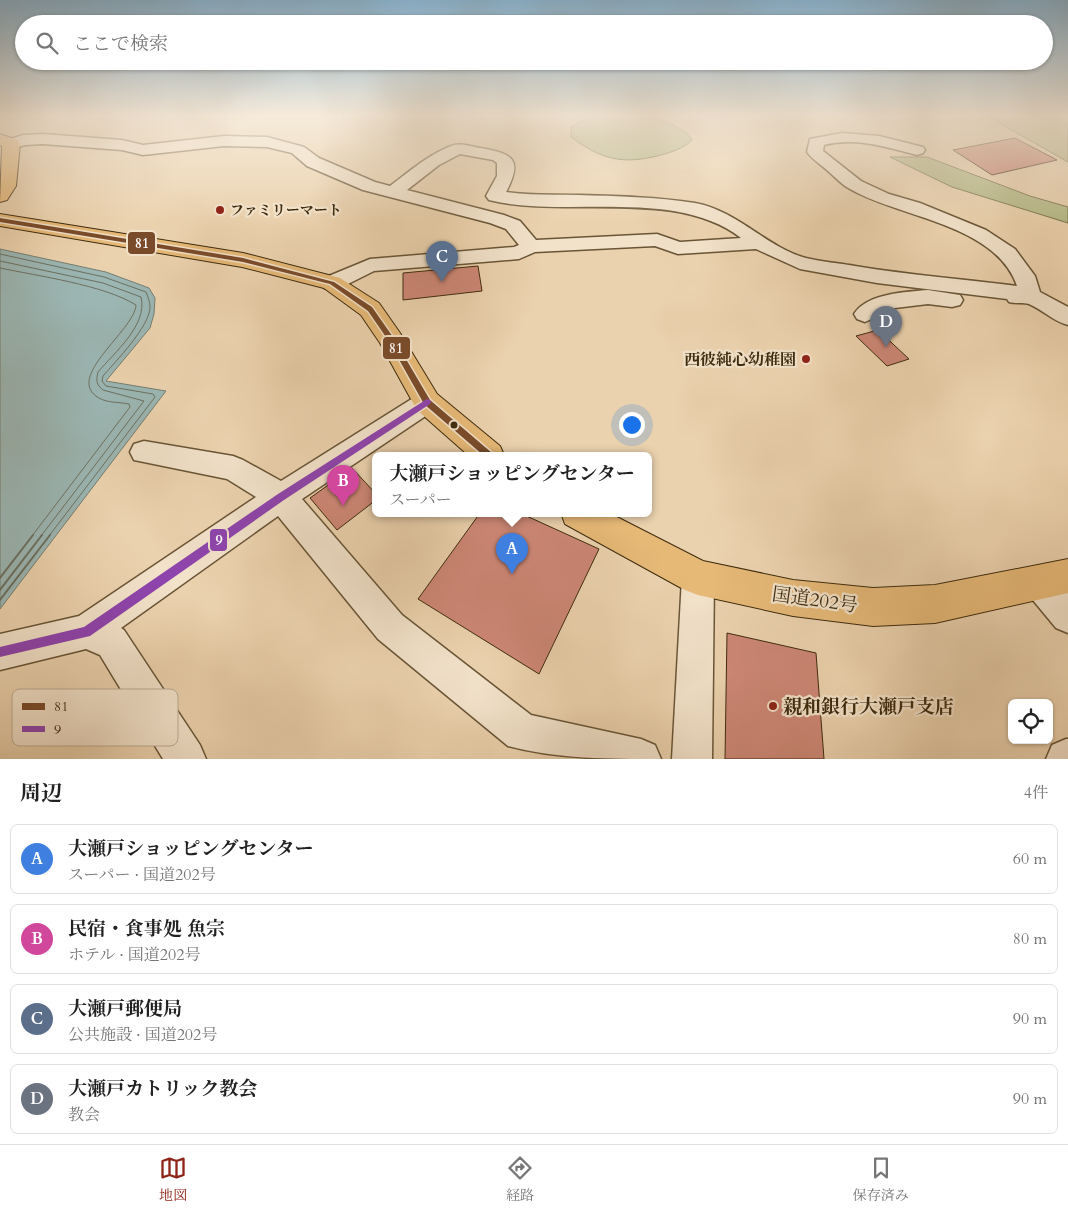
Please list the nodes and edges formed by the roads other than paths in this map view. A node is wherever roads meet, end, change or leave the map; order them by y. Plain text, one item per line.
1 (5, 151) edge
2 (300, 151) edge
3 (453, 151) edge
4 (478, 151) edge
5 (815, 151) edge
6 (2, 190) edge
7 (395, 192) junction
8 (0, 220) edge
9 (759, 243) junction
10 (531, 246) junction
11 (332, 283) junction
12 (1031, 296) junction
13 (865, 314) dead end
14 (1068, 317) edge
15 (427, 402) junction
16 (144, 452) dead end
17 (485, 452) edge
18 (281, 497) junction
19 (584, 517) edge
20 (698, 578) junction
21 (1053, 579) edge
22 (1068, 616) edge
23 (86, 632) junction
24 (0, 652) edge
25 (142, 689) edge
26 (178, 746) edge
27 (186, 759) edge
28 (640, 759) edge
29 (692, 759) edge

1 - 6 highway
2 - 7 street
3 - 7 street
4 - 9 street
5 - 12 street
7 - 10 street
8 - 11 highway
9 - 10 street
9 - 12 street
10 - 11 street
11 - 15 highway
12 - 13 street
12 - 14 street
15 - 17 highway
15 - 18 street
16 - 18 street
18 - 23 street
18 - 28 street
19 - 20 highway, 国道202号
20 - 21 highway, 国道202号
20 - 29 street
21 - 22 street
23 - 24 street
23 - 25 street
26 - 27 street

